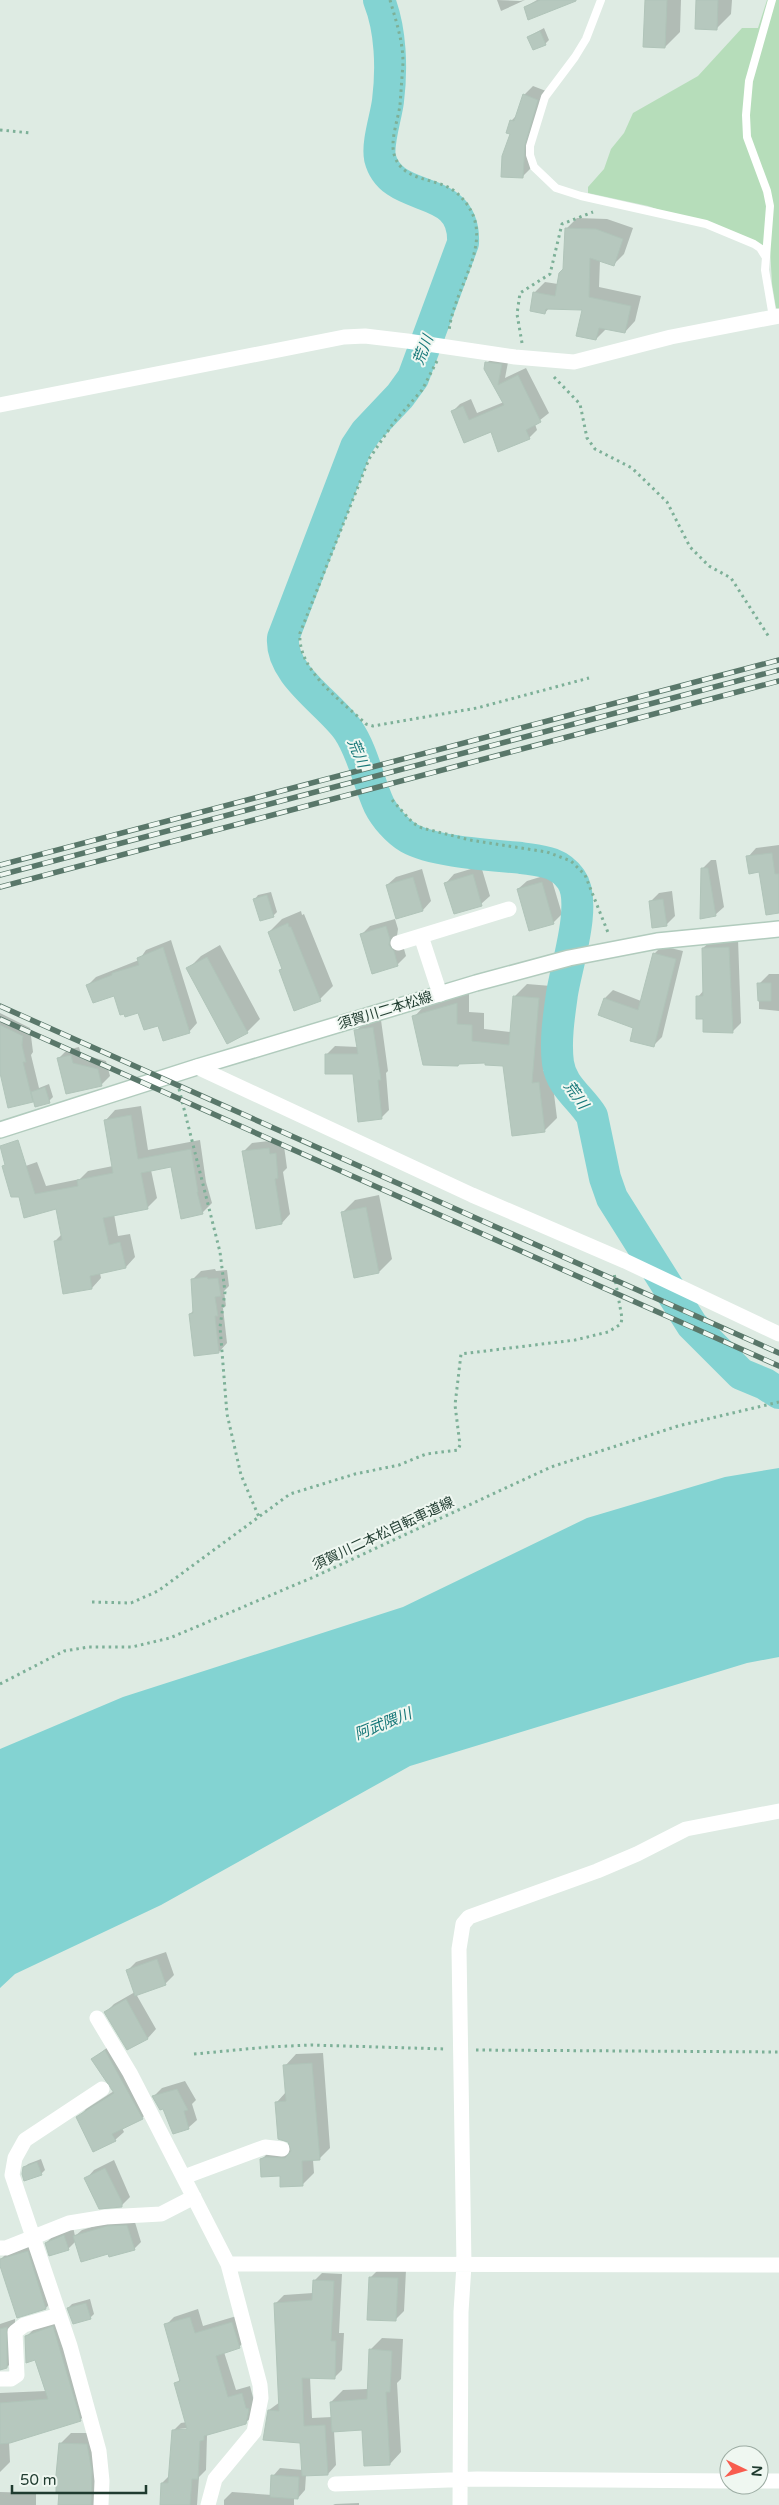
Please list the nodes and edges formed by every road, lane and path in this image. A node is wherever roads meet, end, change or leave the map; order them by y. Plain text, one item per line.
1 (390, 0) edge
2 (601, 0) edge
3 (772, 0) edge
4 (0, 130) edge
5 (32, 133) dead end
6 (610, 202) junction
7 (765, 256) junction
8 (776, 316) edge
9 (447, 347) junction
10 (523, 358) junction
11 (543, 360) junction
12 (0, 405) edge
13 (769, 637) dead end
14 (589, 678) dead end
15 (392, 800) dead end
16 (509, 909) dead end
17 (779, 929) edge
18 (421, 936) junction
19 (398, 943) dead end
20 (612, 949) junction
21 (440, 994) junction
22 (197, 1067) junction
23 (175, 1074) junction
24 (0, 1130) edge
25 (617, 1258) junction
26 (779, 1334) edge
27 (779, 1402) edge
28 (259, 1518) junction
29 (92, 1602) dead end
30 (0, 1684) edge
31 (779, 1811) edge
32 (97, 2018) dead end
33 (461, 2050) junction
34 (779, 2052) edge
35 (194, 2054) dead end
36 (102, 2089) dead end
37 (282, 2149) dead end
38 (184, 2177) junction
39 (194, 2198) junction
40 (32, 2238) junction
41 (0, 2248) edge
42 (228, 2264) junction
43 (464, 2265) junction
44 (779, 2265) edge
45 (59, 2315) junction
46 (0, 2379) edge
47 (460, 2480) junction
48 (719, 2481) edge
49 (335, 2484) dead end
50 (101, 2505) edge
51 (208, 2505) edge
52 (460, 2505) edge

1 - 9 path
2 - 6 lane
3 - 7 lane
4 - 5 path
6 - 7 lane
6 - 10 path
7 - 8 lane
8 - 11 street
9 - 10 street
9 - 12 street
9 - 14 path
10 - 11 street
11 - 13 path
15 - 20 path
16 - 18 street
17 - 20 street, 須賀川二本松線
18 - 19 street
18 - 21 street
20 - 21 street, 須賀川二本松線
21 - 22 street, 須賀川二本松線
22 - 23 street, 須賀川二本松線
22 - 25 street
23 - 24 street, 須賀川二本松線
23 - 28 path
25 - 26 street
25 - 28 path
27 - 30 path, 須賀川二本松自転車道線
28 - 29 path
31 - 33 street
32 - 38 street
33 - 34 path
33 - 35 path
33 - 43 street
36 - 40 street
37 - 38 street
38 - 39 street
39 - 40 street
39 - 42 street
40 - 41 street
40 - 45 street
42 - 43 street
42 - 51 street
43 - 44 street
43 - 47 street
45 - 46 street
45 - 50 street
47 - 48 street
47 - 49 street
47 - 52 street

